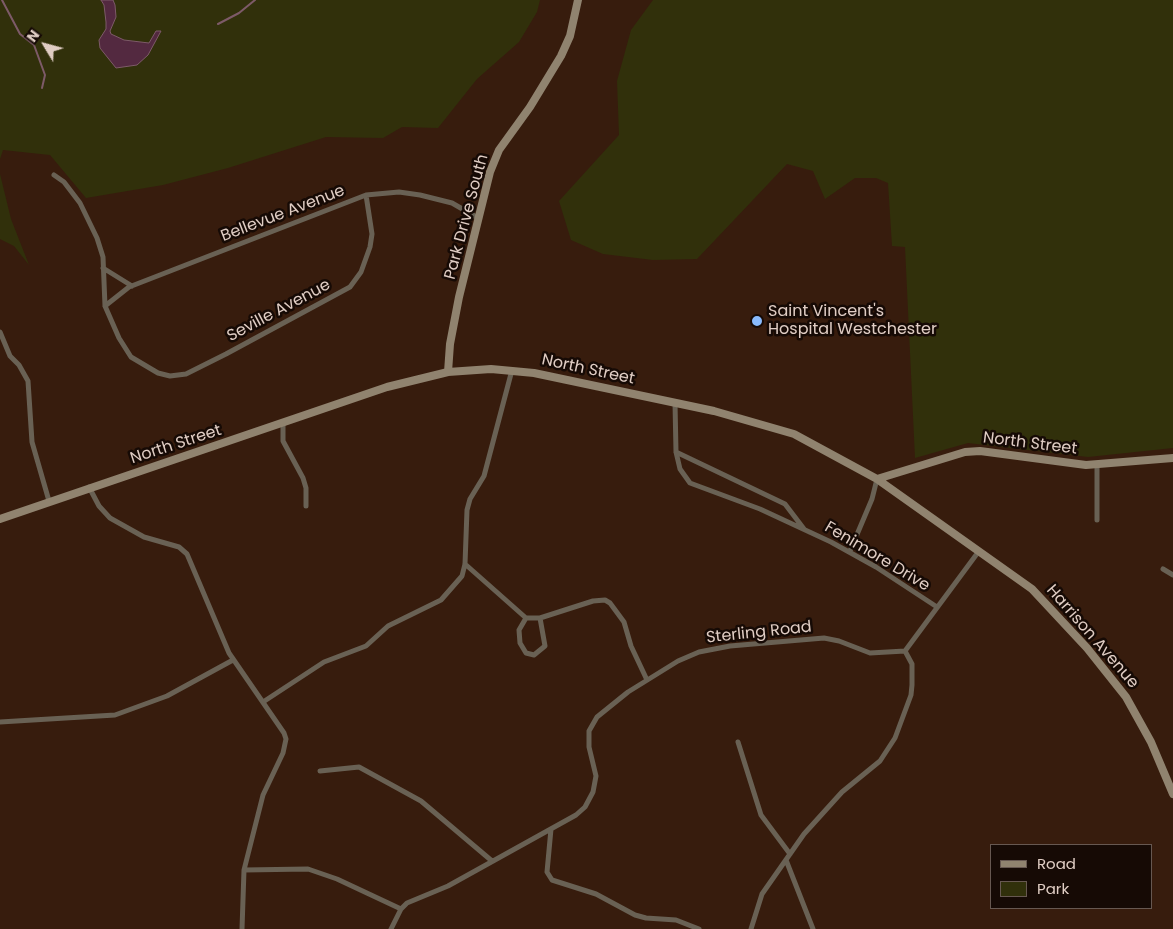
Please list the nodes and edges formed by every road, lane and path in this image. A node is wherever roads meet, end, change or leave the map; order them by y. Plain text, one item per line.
1 (578, 0) edge
2 (54, 175) dead end
3 (366, 195) junction
4 (478, 218) junction
5 (103, 268) junction
6 (132, 286) junction
7 (105, 306) junction
8 (0, 332) edge
9 (512, 370) junction
10 (448, 372) junction
11 (675, 402) junction
12 (284, 423) junction
13 (676, 452) junction
14 (1173, 458) edge
15 (1097, 464) junction
16 (877, 479) junction
17 (89, 487) junction
18 (49, 501) junction
19 (306, 506) dead end
20 (0, 518) edge
21 (1097, 520) dead end
22 (804, 529) junction
23 (850, 551) junction
24 (979, 551) junction
25 (465, 564) junction
26 (1164, 569) dead end
27 (1173, 575) edge
28 (937, 608) junction
29 (526, 618) junction
30 (540, 618) junction
31 (905, 651) junction
32 (233, 660) junction
33 (647, 680) junction
34 (263, 702) junction
35 (0, 722) edge
36 (738, 742) dead end
37 (320, 771) dead end
38 (1173, 794) edge
39 (551, 829) junction
40 (790, 854) junction
41 (786, 860) junction
42 (492, 861) junction
43 (244, 870) junction
44 (401, 908) junction
45 (242, 929) edge
46 (391, 929) edge
47 (699, 929) edge
48 (751, 929) edge
49 (813, 929) edge

1 - 4 main road, Park Drive South
2 - 5 street
3 - 4 street, Bellevue Avenue
3 - 6 street, Bellevue Avenue
3 - 7 street, Seville Avenue
4 - 10 main road, Park Drive South
5 - 6 street
5 - 7 street
6 - 7 street, Bellevue Avenue
8 - 18 street
9 - 10 main road, North Street
9 - 11 main road, North Street
9 - 25 street
10 - 12 main road, North Street
11 - 13 street, Fenimore Drive
11 - 16 main road, North Street
12 - 17 main road, North Street
12 - 19 street
13 - 22 street, Fenimore Drive
13 - 22 street, Fenimore Drive
14 - 15 main road, North Street
15 - 16 main road, North Street
15 - 21 street
16 - 23 street
16 - 24 main road, Harrison Avenue
17 - 18 main road, North Street
17 - 32 street
18 - 20 main road, North Street
22 - 23 street, Fenimore Drive
23 - 28 street, Fenimore Drive
24 - 28 street
24 - 38 main road, Harrison Avenue
25 - 29 street
25 - 34 street
26 - 27 street
28 - 31 street
29 - 30 street
29 - 30 street
30 - 33 street
31 - 33 street, Sterling Road
31 - 40 street
32 - 34 street
32 - 35 street
33 - 39 street, Sterling Road
34 - 43 street
36 - 40 street
37 - 42 street
39 - 42 street, Sterling Road
39 - 47 street
40 - 41 street
41 - 48 street
41 - 49 street
42 - 44 street, Sterling Road
43 - 44 street
43 - 45 street
44 - 46 street

